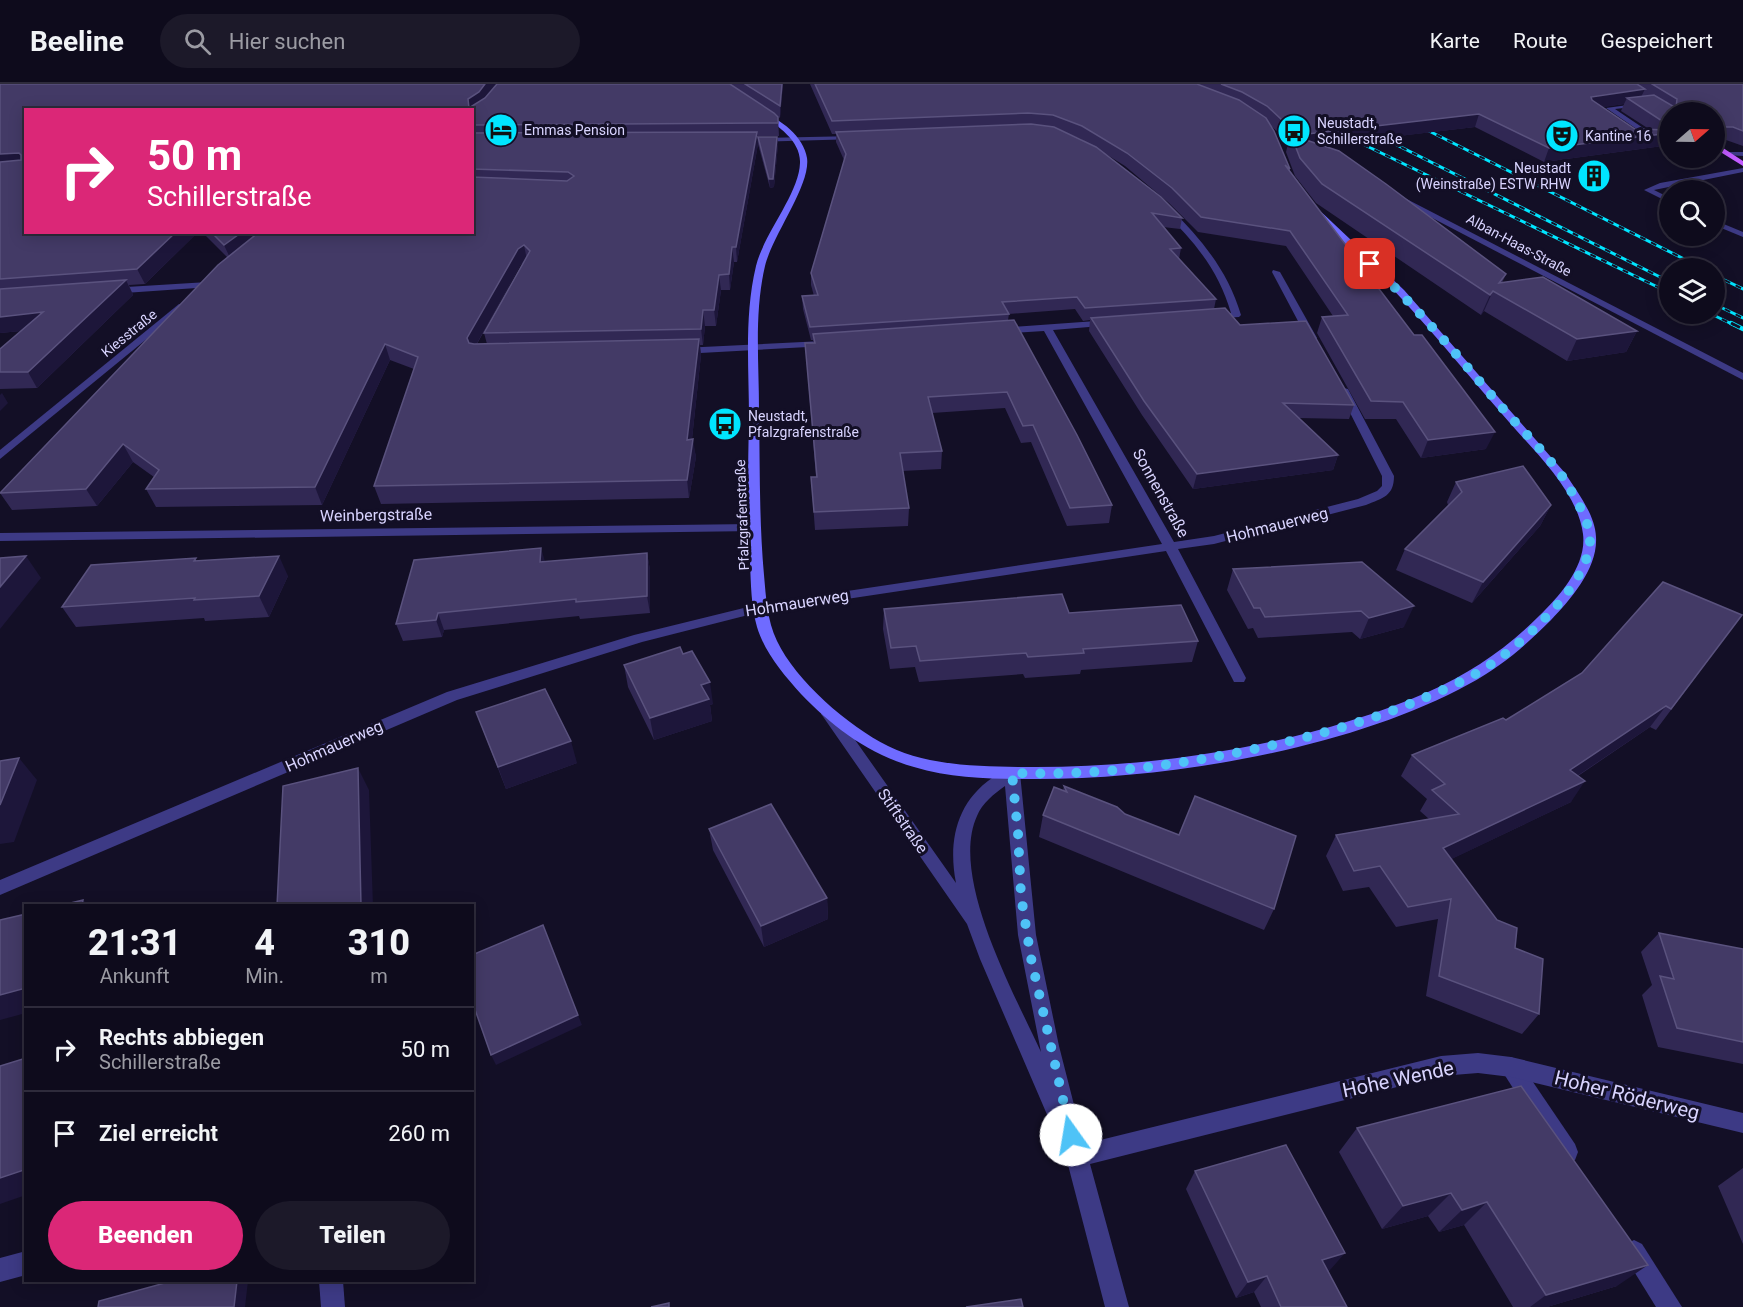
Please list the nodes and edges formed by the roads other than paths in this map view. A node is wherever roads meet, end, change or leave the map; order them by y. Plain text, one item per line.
1 (1639, 97) edge
2 (1649, 103) joint
3 (753, 106) edge
4 (1609, 108) junction
5 (1600, 109) edge
6 (865, 138) edge
7 (1640, 139) edge
8 (751, 140) edge
9 (794, 140) junction
10 (1656, 140) joint
11 (1725, 151) edge
12 (1729, 154) junction
13 (1743, 154) edge
14 (1743, 164) edge
15 (1743, 170) edge
16 (1688, 180) edge
17 (1659, 185) edge
18 (1384, 189) edge
19 (1659, 196) edge
20 (1308, 200) edge
21 (1162, 205) edge
22 (1725, 227) edge
23 (1743, 235) edge
24 (1276, 272) dead end
25 (218, 278) edge
26 (208, 285) junction
27 (94, 292) edge
28 (1200, 318) edge
29 (1118, 323) edge
30 (1047, 327) junction
31 (988, 332) edge
32 (834, 343) edge
33 (1317, 346) edge
34 (752, 349) junction
35 (676, 351) edge
36 (1336, 376) edge
37 (1743, 376) edge
38 (0, 456) edge
39 (753, 528) junction
40 (0, 537) edge
41 (1171, 548) junction
42 (760, 608) junction
43 (1239, 678) dead end
44 (829, 714) junction
45 (1012, 773) junction
46 (0, 888) edge
47 (978, 928) junction
48 (1511, 1067) junction
49 (1743, 1123) edge
50 (1076, 1157) junction
51 (1577, 1167) edge
52 (1623, 1237) edge
53 (24, 1264) edge
54 (0, 1270) edge
55 (331, 1282) edge
56 (333, 1307) edge
57 (1117, 1307) edge
58 (1670, 1307) edge

1 - 2 main road
2 - 4 street
3 - 9 street, Pfalzgrafenstraße
4 - 5 street
4 - 10 street
6 - 9 street
7 - 10 street
8 - 9 street
9 - 34 street, Pfalzgrafenstraße
11 - 12 main road
12 - 13 street
12 - 14 main road
15 - 16 street
17 - 19 street
18 - 37 street, Alban-Haas-Straße
20 - 45 street, Pfalzgrafenstraße
21 - 28 street
22 - 23 street
24 - 33 street
25 - 26 street, Kiesstraße
26 - 27 street
26 - 38 street, Kiesstraße
29 - 30 street
30 - 31 street
30 - 41 street, Sonnenstraße
32 - 34 street
34 - 35 street
34 - 39 street, Pfalzgrafenstraße
36 - 41 street, Hohmauerweg
39 - 40 street, Weinbergstraße
39 - 42 street, Pfalzgrafenstraße
41 - 42 street, Hohmauerweg
41 - 43 street, Sonnenstraße
42 - 44 street, Pfalzgrafenstraße
42 - 46 street, Hohmauerweg
44 - 45 street, Pfalzgrafenstraße
44 - 47 street, Stiftstraße
45 - 47 street, Stiftstraße
45 - 50 street, Stiftstraße
47 - 50 street, Stiftstraße
48 - 49 street, Hoher Röderweg
48 - 50 street, Hohe Wende
48 - 51 street
50 - 57 street, Stiftstraße
52 - 58 street
53 - 54 street
55 - 56 street

